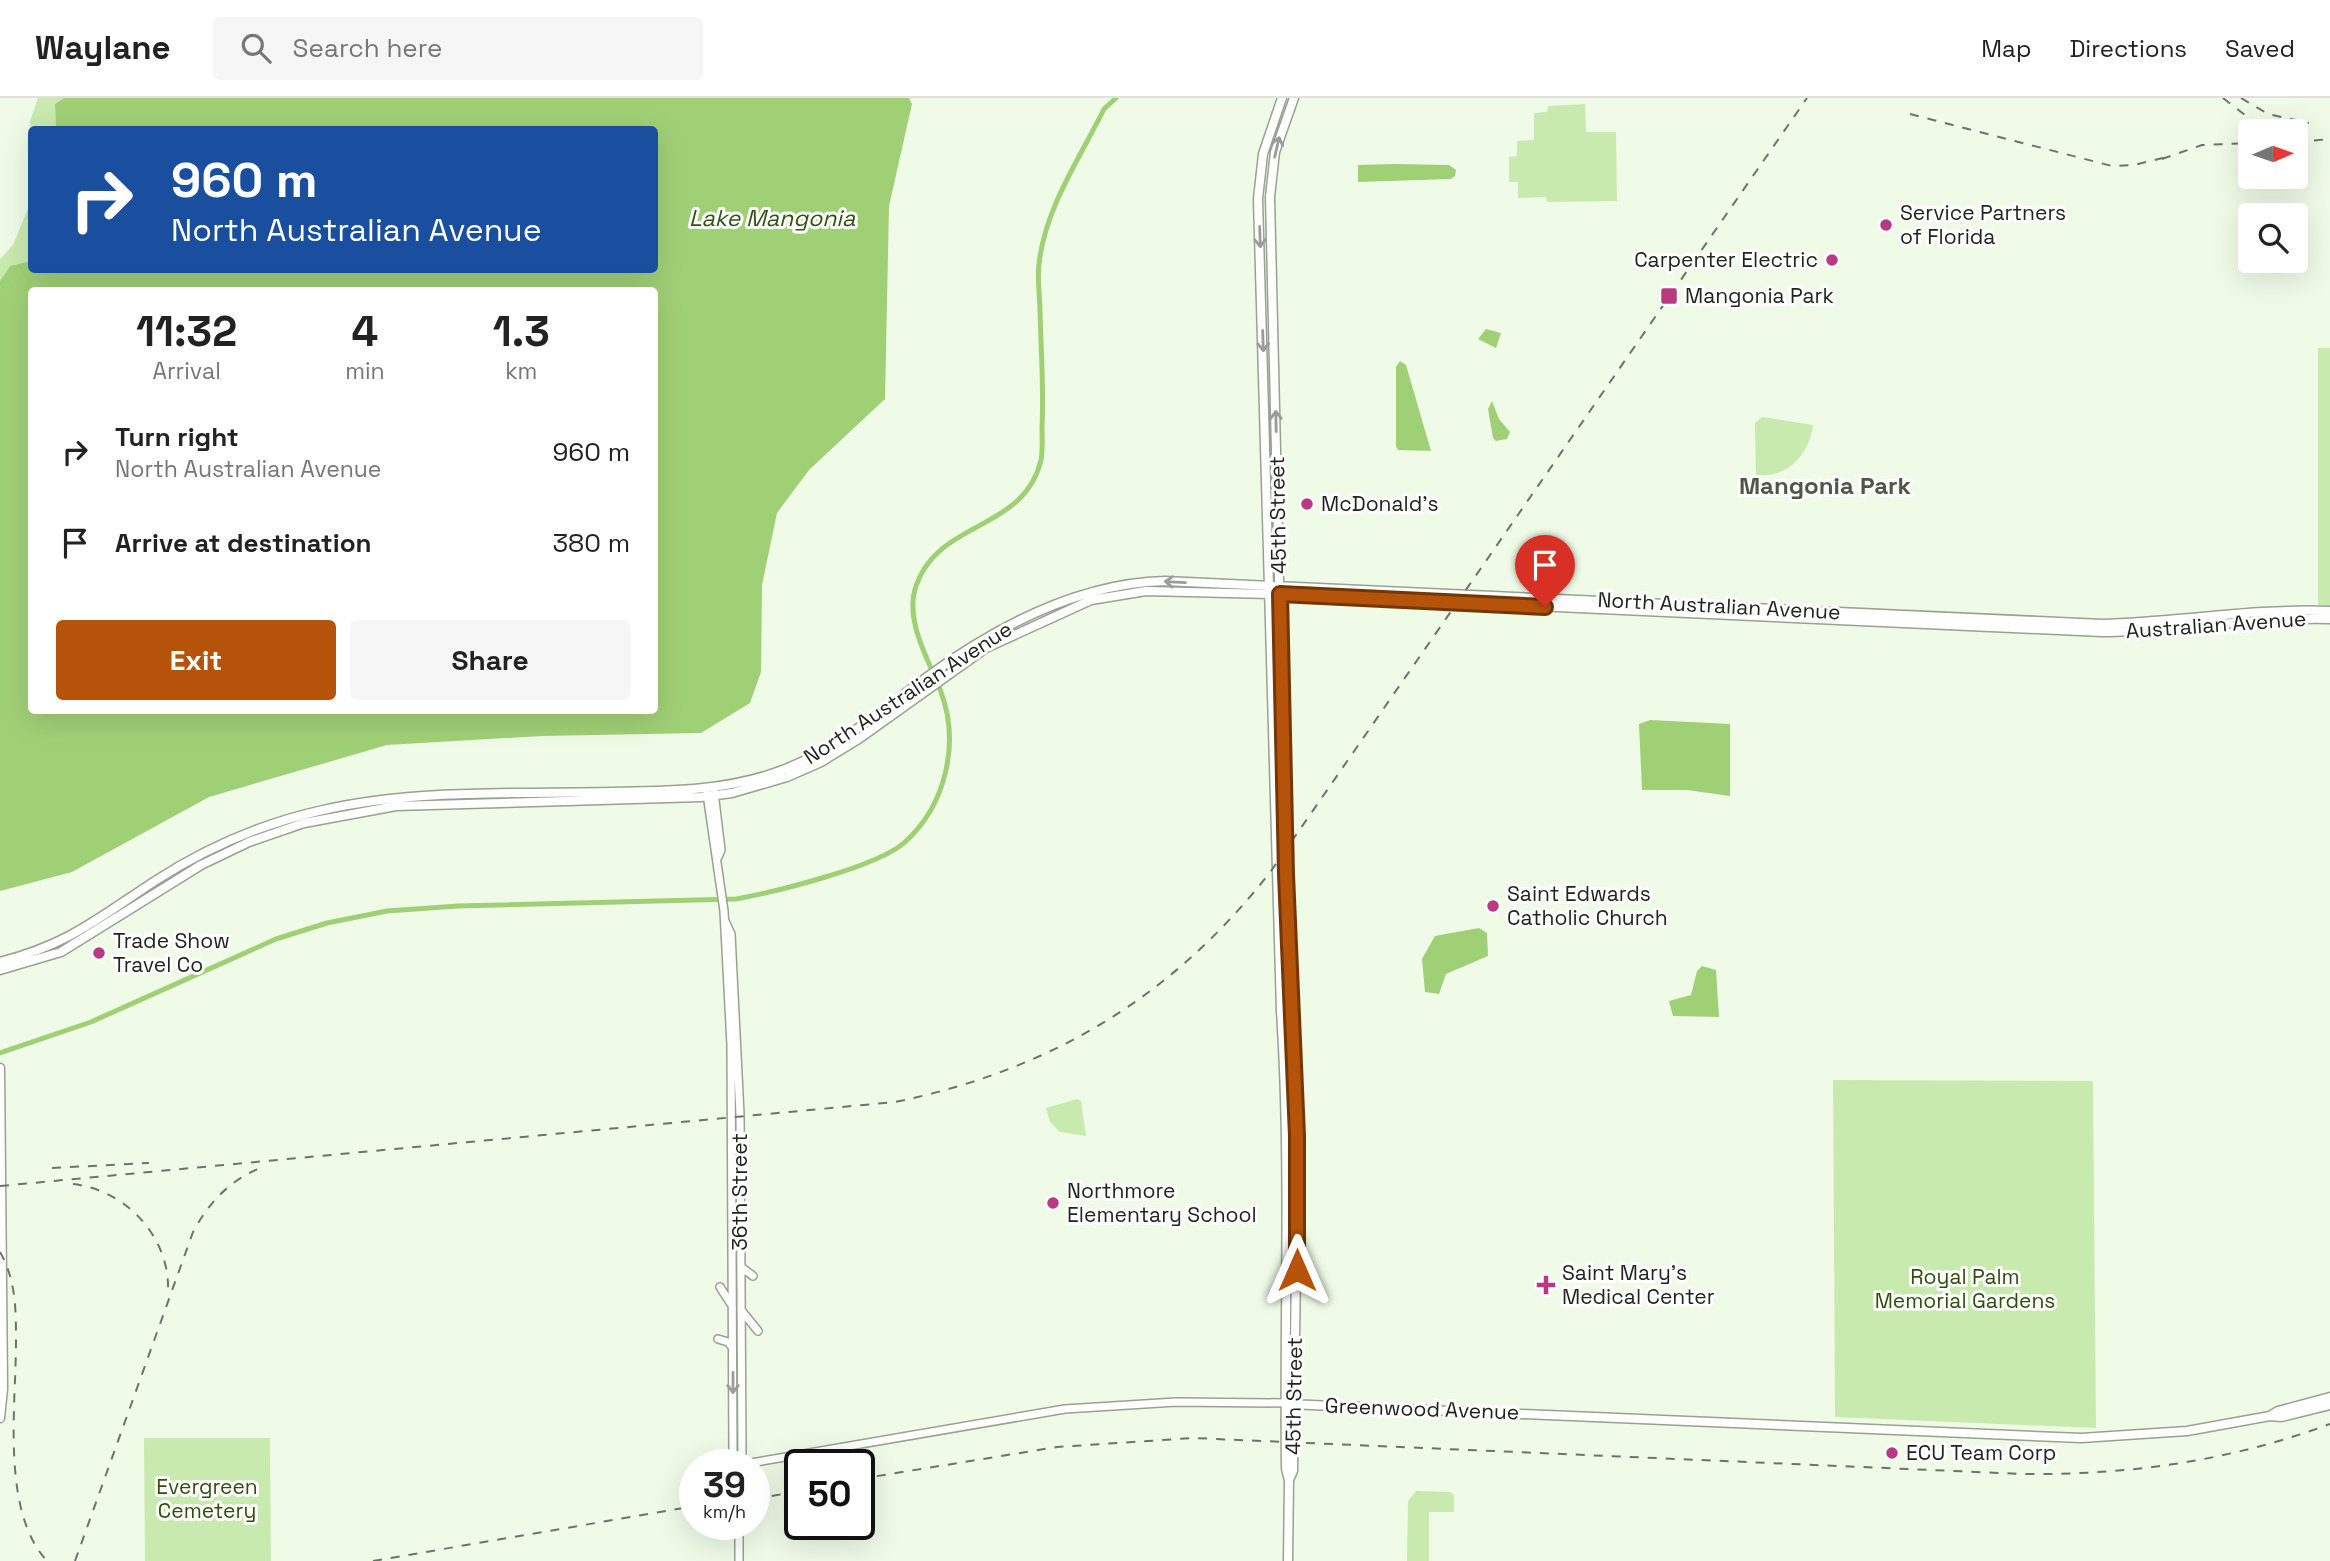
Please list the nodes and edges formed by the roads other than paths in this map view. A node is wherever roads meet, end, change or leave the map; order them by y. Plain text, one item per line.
1 (1282, 98) edge
2 (1294, 98) edge
3 (1275, 590) junction
4 (2330, 611) edge
5 (2330, 619) edge
6 (2102, 628) junction
7 (711, 792) junction
8 (725, 920) junction
9 (0, 962) edge
10 (0, 970) edge
11 (0, 1068) edge
12 (741, 1268) junction
13 (754, 1276) dead end
14 (720, 1287) dead end
15 (732, 1306) junction
16 (741, 1310) junction
17 (758, 1331) dead end
18 (718, 1339) dead end
19 (733, 1348) junction
20 (2330, 1397) edge
21 (1, 1398) edge
22 (1289, 1404) junction
23 (2330, 1405) edge
24 (2270, 1416) junction
25 (0, 1418) edge
26 (733, 1449) edge
27 (742, 1449) edge
28 (770, 1460) edge
29 (739, 1540) edge
30 (739, 1561) edge
31 (1288, 1561) edge

1 -> 3 main road, 45th Street
3 -> 2 main road, 45th Street
3 - 6 main road, North Australian Avenue
3 - 7 main road, North Australian Avenue
3 - 22 main road, 45th Street
4 - 6 main road, Australian Avenue
5 - 6 main road, Australian Avenue
7 - 8 street, 36th Street
7 - 9 main road, North Australian Avenue
7 - 10 main road, North Australian Avenue
8 - 12 street, 36th Street
8 - 15 street, 36th Street
11 - 21 main road
12 - 13 street
12 - 16 street, 36th Street
14 - 15 street
15 - 19 street, 36th Street
16 - 17 street
16 - 27 street, 36th Street
18 - 19 street
19 -> 26 street, 36th Street
20 - 24 main road
21 - 25 main road
22 - 24 main road, Greenwood Avenue
22 - 28 street, Greenwood Avenue
22 - 31 main road, 45th Street
23 - 24 main road
29 - 30 street

